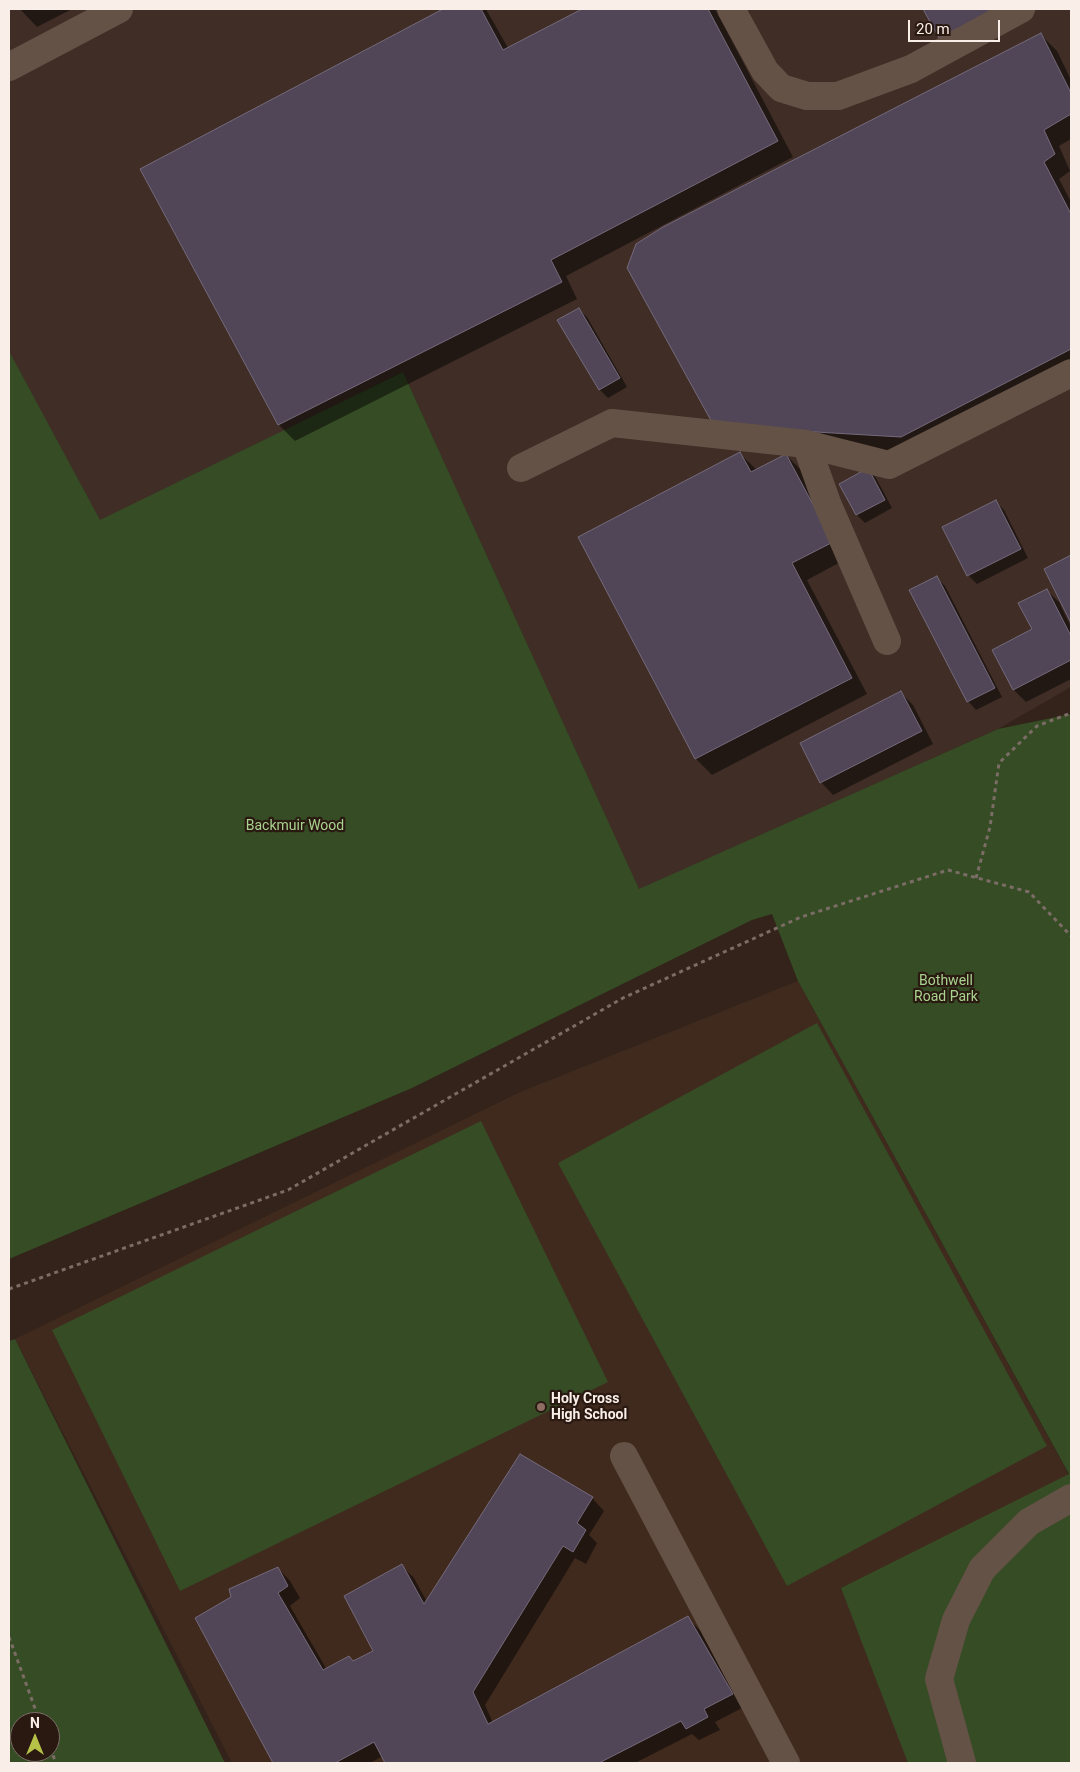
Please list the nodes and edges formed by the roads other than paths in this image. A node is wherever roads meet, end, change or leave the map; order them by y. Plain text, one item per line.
1 (119, 9) edge
2 (731, 9) edge
3 (1021, 9) edge
4 (9, 67) edge
5 (1071, 373) edge
6 (806, 444) junction
7 (521, 468) dead end
8 (887, 641) dead end
9 (624, 1456) dead end
10 (1071, 1498) edge
11 (786, 1763) edge
12 (962, 1763) edge

1 - 4 lane
2 - 3 lane
5 - 6 lane
6 - 7 lane
6 - 8 lane
9 - 11 lane
10 - 12 lane

